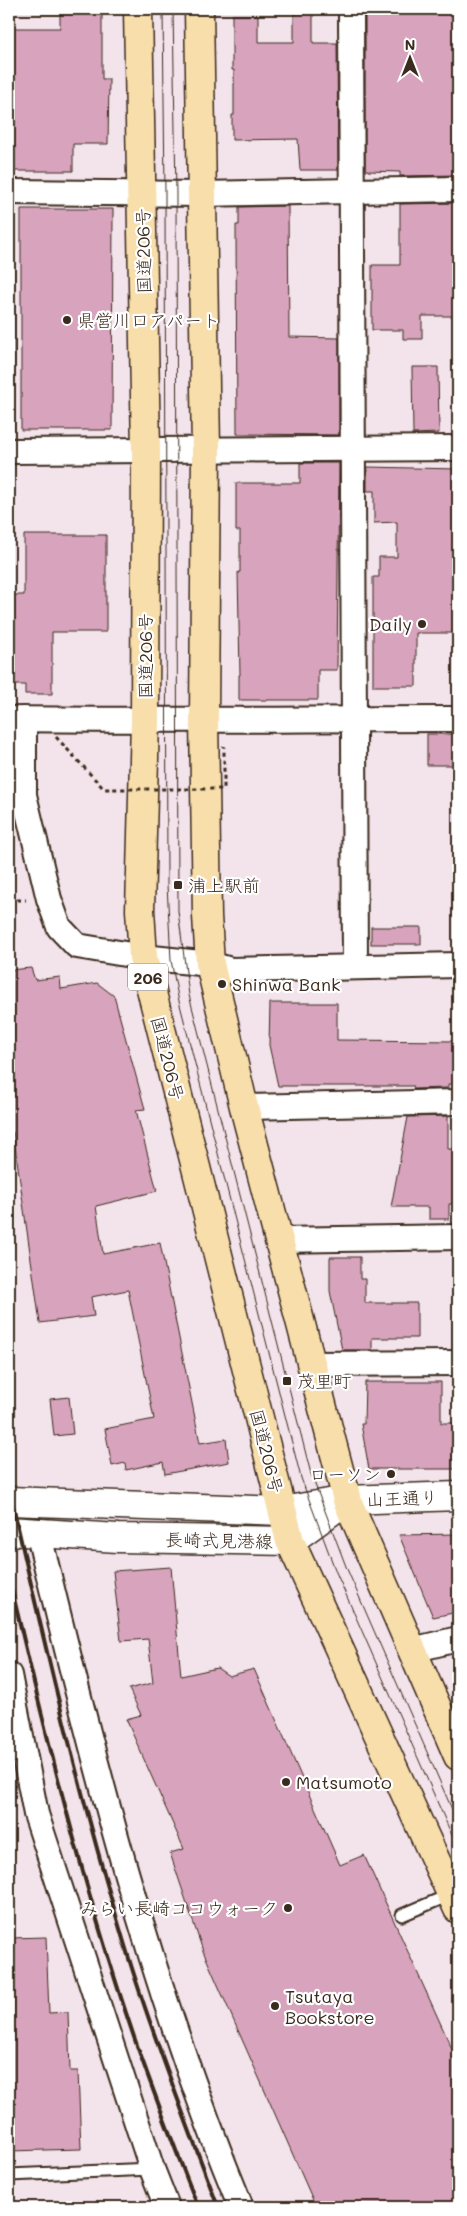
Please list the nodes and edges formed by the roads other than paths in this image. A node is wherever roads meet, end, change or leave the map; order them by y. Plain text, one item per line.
1 (138, 9) edge
2 (199, 9) edge
3 (350, 9) edge
4 (458, 189) edge
5 (351, 191) junction
6 (9, 192) edge
7 (142, 194) junction
8 (201, 194) junction
9 (458, 448) edge
10 (353, 449) junction
11 (206, 450) junction
12 (9, 451) edge
13 (146, 451) junction
14 (16, 719) edge
15 (204, 719) junction
16 (354, 719) junction
17 (458, 719) edge
18 (144, 720) junction
19 (143, 957) junction
20 (210, 964) junction
21 (458, 965) edge
22 (355, 967) junction
23 (458, 1102) edge
24 (244, 1107) junction
25 (458, 1237) edge
26 (279, 1240) junction
27 (458, 1363) edge
28 (312, 1364) junction
29 (458, 1496) edge
30 (347, 1500) junction
31 (9, 1501) edge
32 (282, 1511) junction
33 (9, 1531) edge
34 (38, 1531) junction
35 (290, 1541) junction
36 (458, 1639) edge
37 (412, 1650) junction
38 (9, 1675) edge
39 (458, 1756) edge
40 (456, 1898) edge
41 (402, 1915) dead end
42 (152, 2169) junction
43 (9, 2175) edge
44 (167, 2207) edge
45 (240, 2207) edge

1 - 7 highway, 国道206号 / 206
2 - 8 highway
3 - 5 street
4 - 5 street
5 - 8 street
5 - 10 street
6 - 7 street
7 - 8 street
7 - 13 highway, 国道206号 / 206
8 - 11 highway
9 - 10 street
10 - 11 street
10 - 16 street
11 - 13 street
11 - 15 highway
12 - 13 street
13 - 18 highway, 国道206号 / 206
14 - 18 street
14 - 19 street
15 - 16 street
15 - 18 street
15 - 20 highway
16 - 17 street
16 - 22 street
18 - 19 highway, 国道206号 / 206
19 - 20 street
19 - 32 highway, 国道206号 / 206
20 - 22 street
20 - 24 highway
21 - 22 street
23 - 24 street
24 - 26 highway
25 - 26 street
26 - 28 highway
27 - 28 street
28 - 30 highway
29 - 30 main road, 山王通り
30 - 32 main road, 長崎式見港線
30 - 35 main road, 長崎式見港線
30 - 37 highway
31 - 32 main road, 長崎式見港線
32 - 35 highway, 国道206号 / 206
33 - 34 main road, 長崎式見港線
34 - 35 main road, 長崎式見港線
34 - 45 street
35 - 40 highway, 国道206号 / 206
36 - 37 street
37 - 39 highway
38 - 42 street
40 - 41 lane
42 - 43 lane
42 - 44 street

